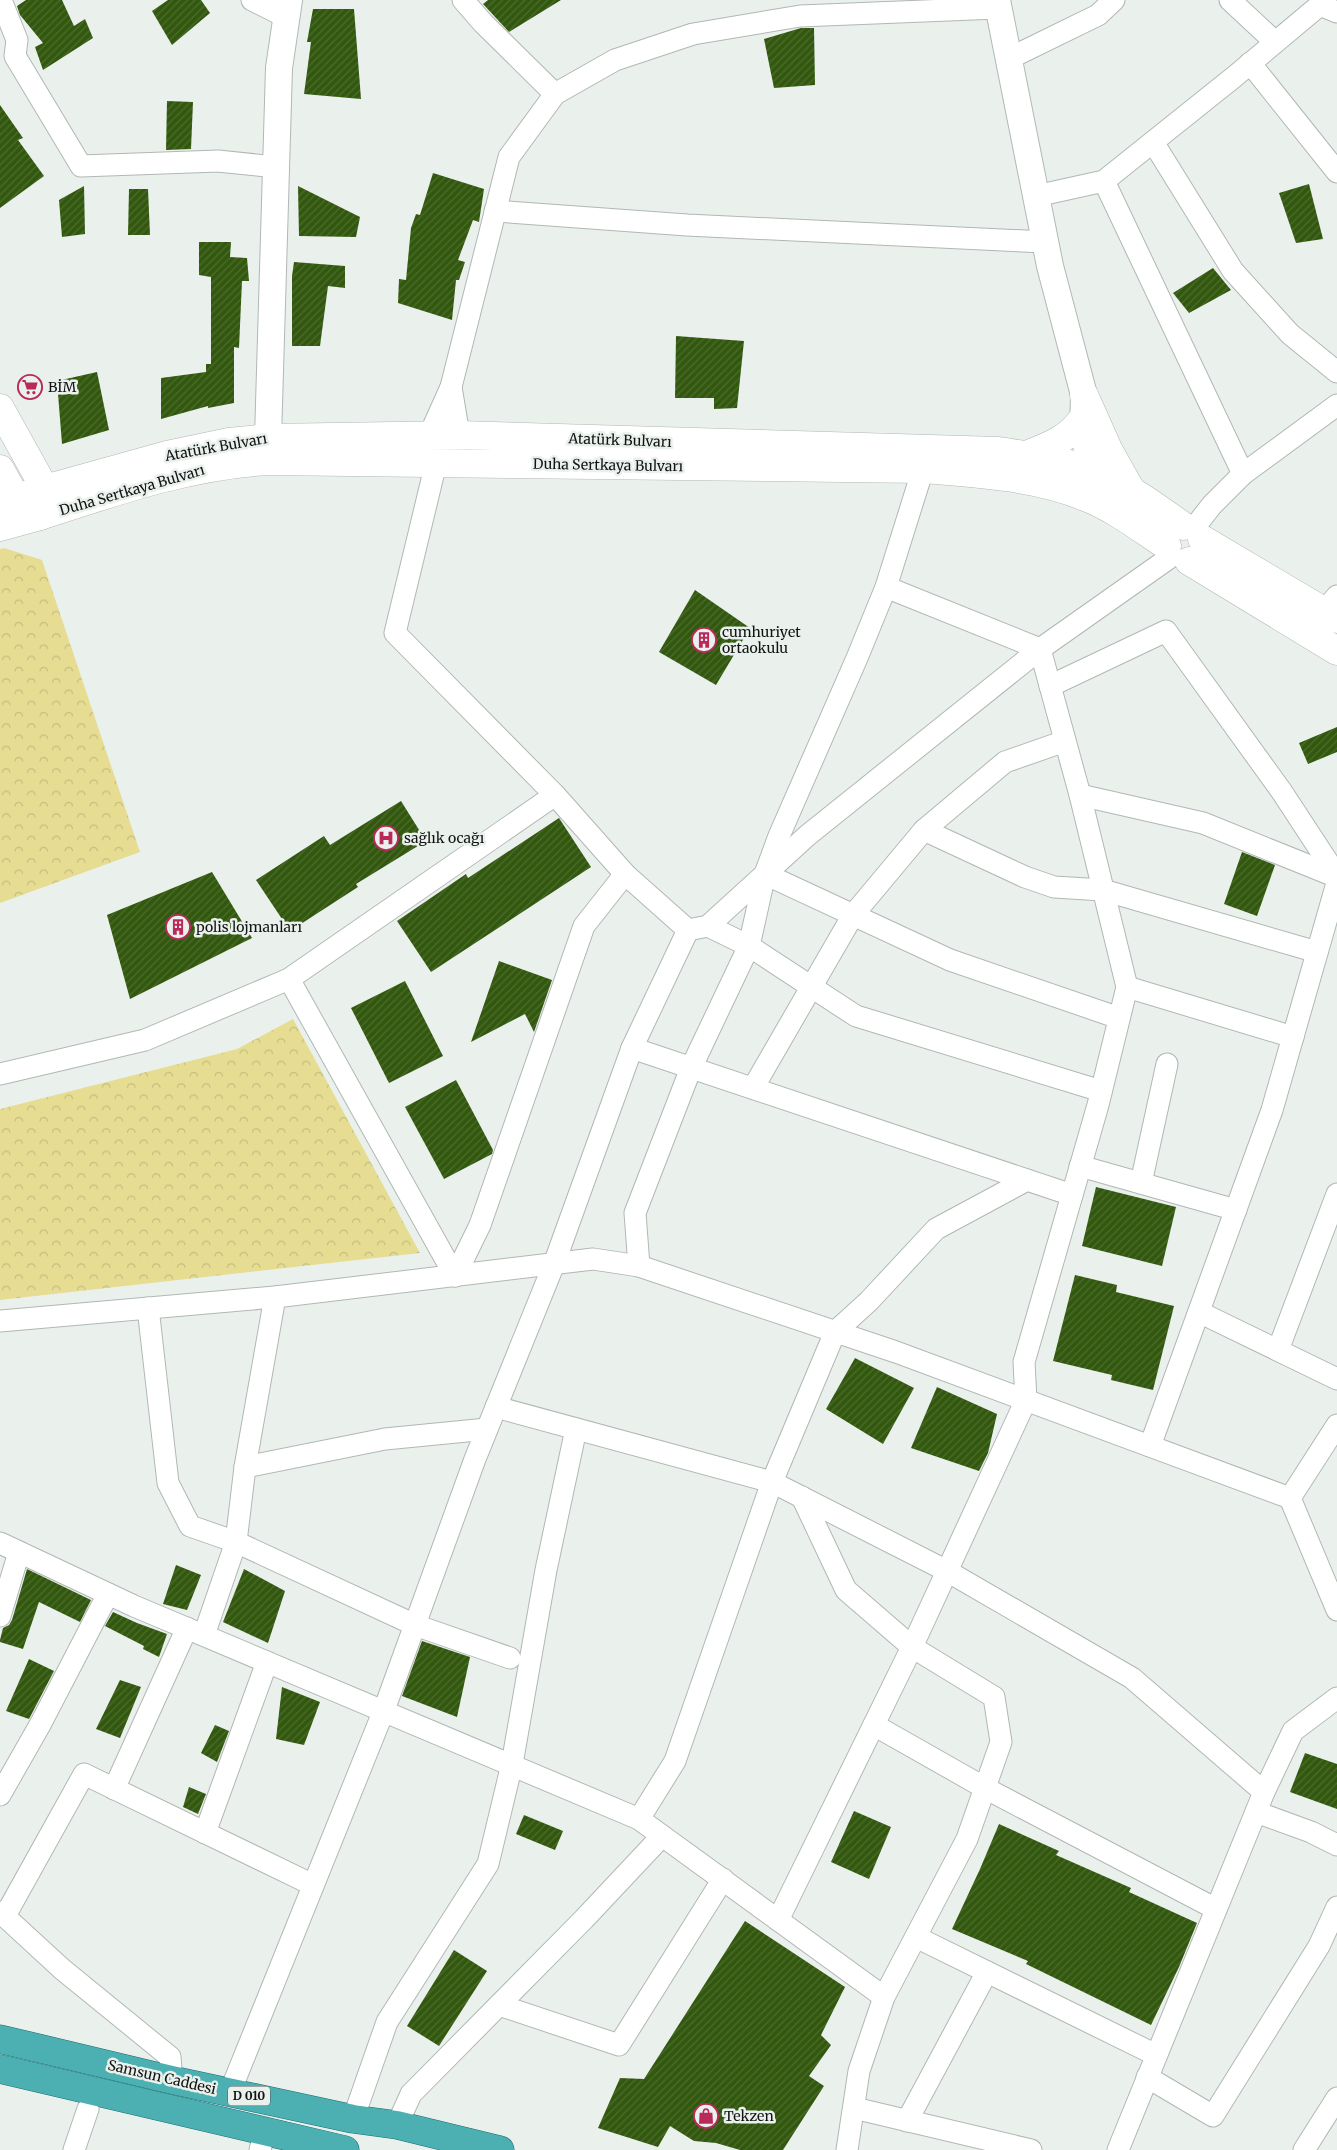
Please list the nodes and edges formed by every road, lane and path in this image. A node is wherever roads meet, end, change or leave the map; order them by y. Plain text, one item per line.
1 (1, 0) edge
2 (252, 0) edge
3 (464, 0) edge
4 (1114, 0) edge
5 (1230, 0) edge
6 (997, 4) edge
7 (796, 8) edge
8 (287, 9) edge
9 (1337, 12) edge
10 (1276, 42) junction
11 (1008, 60) junction
12 (1250, 63) junction
13 (556, 94) junction
14 (1153, 142) junction
15 (276, 167) junction
16 (1337, 172) edge
17 (1104, 181) junction
18 (1036, 196) junction
19 (495, 211) junction
20 (1045, 242) junction
21 (1337, 372) edge
22 (451, 387) junction
23 (1337, 405) edge
24 (1083, 406) junction
25 (0, 408) edge
26 (459, 435) junction
27 (429, 436) junction
28 (268, 449) junction
29 (1026, 455) junction
30 (436, 463) junction
31 (0, 469) edge
32 (923, 469) junction
33 (1090, 470) junction
34 (1243, 474) junction
35 (45, 488) junction
36 (1131, 490) junction
37 (8, 501) edge
38 (1099, 504) junction
39 (40, 516) junction
40 (0, 527) edge
41 (1185, 543) junction
42 (886, 587) junction
43 (1333, 609) edge
44 (1040, 649) junction
45 (1337, 651) edge
46 (1050, 686) junction
47 (1065, 741) junction
48 (1080, 795) junction
49 (555, 796) junction
50 (924, 830) junction
51 (625, 874) junction
52 (765, 874) junction
53 (1337, 877) edge
54 (1337, 883) edge
55 (1103, 890) junction
56 (853, 914) junction
57 (698, 928) junction
58 (749, 946) junction
59 (1317, 952) junction
60 (289, 979) junction
61 (810, 986) junction
62 (1127, 987) junction
63 (1119, 1018) junction
64 (1293, 1037) junction
65 (632, 1048) junction
66 (1167, 1064) dead end
67 (690, 1068) junction
68 (0, 1074) edge
69 (753, 1088) junction
70 (1102, 1091) junction
71 (1080, 1166) junction
72 (1027, 1180) junction
73 (1141, 1183) junction
74 (1337, 1194) edge
75 (1072, 1195) junction
76 (1236, 1210) junction
77 (554, 1264) junction
78 (639, 1266) junction
79 (455, 1276) junction
80 (276, 1297) junction
81 (148, 1308) junction
82 (1199, 1312) junction
83 (0, 1321) edge
84 (835, 1332) junction
85 (1278, 1350) junction
86 (1337, 1379) edge
87 (1026, 1400) junction
88 (496, 1407) junction
89 (1337, 1425) edge
90 (487, 1428) junction
91 (576, 1429) junction
92 (1150, 1446) junction
93 (245, 1467) junction
94 (772, 1482) junction
95 (802, 1497) junction
96 (1290, 1498) junction
97 (236, 1542) junction
98 (0, 1543) edge
99 (19, 1552) junction
100 (947, 1571) junction
101 (108, 1594) junction
102 (1337, 1610) edge
103 (0, 1616) edge
104 (415, 1625) junction
105 (195, 1632) junction
106 (912, 1648) junction
107 (510, 1658) dead end
108 (267, 1662) junction
109 (1337, 1698) edge
110 (384, 1710) junction
111 (874, 1726) junction
112 (512, 1764) junction
113 (985, 1788) junction
114 (114, 1789) junction
115 (1264, 1792) junction
116 (0, 1795) edge
117 (1256, 1812) junction
118 (639, 1819) junction
119 (205, 1833) junction
120 (662, 1836) junction
121 (1337, 1845) edge
122 (723, 1880) junction
123 (313, 1885) junction
124 (1337, 1907) edge
125 (1216, 1909) junction
126 (2, 1914) edge
127 (778, 1920) junction
128 (916, 1937) junction
129 (987, 1972) junction
130 (884, 1997) junction
131 (499, 2005) junction
132 (0, 2020) edge
133 (0, 2039) edge
134 (1156, 2055) junction
135 (0, 2069) edge
136 (1147, 2077) junction
137 (172, 2080) junction
138 (0, 2087) edge
139 (230, 2092) junction
140 (1337, 2098) edge
141 (854, 2108) junction
142 (88, 2109) junction
143 (172, 2109) junction
144 (354, 2119) junction
145 (907, 2120) junction
146 (396, 2125) junction
147 (262, 2140) edge
148 (74, 2150) edge
149 (345, 2150) edge
150 (500, 2150) edge
151 (847, 2150) edge
152 (1031, 2150) edge
153 (1118, 2150) edge
154 (1304, 2150) edge

1 - 15 street
2 - 8 street
3 - 13 street
4 - 11 street
5 - 10 street
6 - 7 street
6 - 11 street
7 - 13 street
8 - 15 street
9 - 10 street
10 - 12 street
11 - 18 street
12 - 14 street
12 - 16 street
13 - 19 street
14 - 17 street
14 - 21 street
15 - 28 street
17 - 18 street
17 - 34 street
18 - 20 street
19 - 20 street
19 - 22 street
20 - 24 street
22 - 26 street
22 - 27 street
23 - 34 street
24 - 29 main road
24 - 33 street
24 - 36 main road
25 - 35 main road
26 - 27 main road, Atatürk Bulvarı
26 - 29 main road, Atatürk Bulvarı
26 - 30 main road
27 - 28 main road, Atatürk Bulvarı
27 - 30 main road
28 - 30 main road, Duha Sertkaya Bulvarı
28 - 35 main road, Atatürk Bulvarı
28 - 39 main road, Duha Sertkaya Bulvarı
29 - 33 main road, Atatürk Bulvarı
30 - 32 main road, Duha Sertkaya Bulvarı
30 - 49 street
31 - 37 main road
32 - 38 main road, Duha Sertkaya Bulvarı
32 - 42 street
33 - 36 main road, Atatürk Bulvarı
33 - 38 street
34 - 41 street
35 - 37 main road, Atatürk Bulvarı
35 - 39 main road
36 - 41 main road, Atatürk Bulvarı
37 - 39 main road
38 - 41 main road, Duha Sertkaya Bulvarı
39 - 40 main road, Duha Sertkaya Bulvarı
41 - 43 main road, Duha Sertkaya Bulvarı
41 - 44 street
41 - 45 main road, Duha Sertkaya Bulvarı
42 - 44 street
42 - 52 street
44 - 46 street
44 - 52 street
46 - 47 street
46 - 53 street
47 - 48 street
47 - 50 street
48 - 53 street
48 - 55 street
49 - 51 street
49 - 60 street
50 - 55 street
50 - 56 street
51 - 57 street
51 - 79 street
52 - 56 street
52 - 57 street
52 - 58 street
54 - 59 street
55 - 59 street
55 - 62 street
56 - 61 street
56 - 63 street
57 - 58 street
57 - 65 street
58 - 61 street
58 - 67 street
59 - 64 street
60 - 68 street
60 - 79 street
61 - 69 street
61 - 70 street
62 - 63 street
62 - 64 street
63 - 70 street
64 - 76 street
65 - 67 street
65 - 77 street
66 - 73 street
67 - 69 street
67 - 78 street
69 - 72 street
70 - 71 street
71 - 73 street
71 - 75 street
72 - 75 street
72 - 84 street
73 - 76 street
74 - 85 street
75 - 87 street
76 - 82 street
77 - 78 street
77 - 79 street
77 - 88 street
78 - 84 street
79 - 80 street
80 - 81 street
80 - 93 street
81 - 83 street
81 - 97 street
82 - 85 street
82 - 92 street
84 - 87 street
84 - 94 street
85 - 86 street
87 - 92 street
87 - 100 street
88 - 90 street
88 - 91 street
89 - 96 street
90 - 93 street
90 - 104 street
91 - 94 street
91 - 112 street
92 - 96 street
93 - 97 street
94 - 95 street
94 - 118 street
95 - 100 street
95 - 106 street
96 - 102 street
97 - 104 street
97 - 105 street
98 - 99 street
99 - 101 street
99 - 103 street
100 - 106 street
100 - 115 street
101 - 105 street
101 - 116 street
104 - 107 street
104 - 110 street
105 - 108 street
105 - 114 street
106 - 111 street
106 - 113 street
108 - 110 street
108 - 119 street
109 - 115 street
110 - 112 street
110 - 123 street
111 - 113 street
111 - 127 street
112 - 118 street
112 - 144 street
113 - 125 street
113 - 128 street
114 - 119 street
114 - 126 street
115 - 117 street
117 - 121 street
117 - 125 street
118 - 120 street
119 - 123 street
120 - 122 street
120 - 131 street
122 - 127 street
122 - 131 street
123 - 139 street
124 - 136 street
125 - 134 street
126 - 137 street
127 - 130 street
128 - 129 street
128 - 130 street
129 - 134 street
129 - 145 street
130 - 141 street
131 - 146 street
132 - 137 highway
133 - 137 highway, Samsun Caddesi / D 010
134 - 136 street
135 - 143 highway, D 010
136 - 153 street
137 - 139 highway, Samsun Caddesi / D 010
138 - 142 highway
139 - 144 highway, Samsun Caddesi / D 010
140 - 154 street
141 - 145 street
141 - 151 street
142 - 143 highway
142 - 148 street
143 - 147 highway, D 010
144 - 146 highway, Samsun Caddesi / D 010
145 - 152 street
146 - 150 highway, Samsun Caddesi / D 010
147 - 149 highway, D 010

